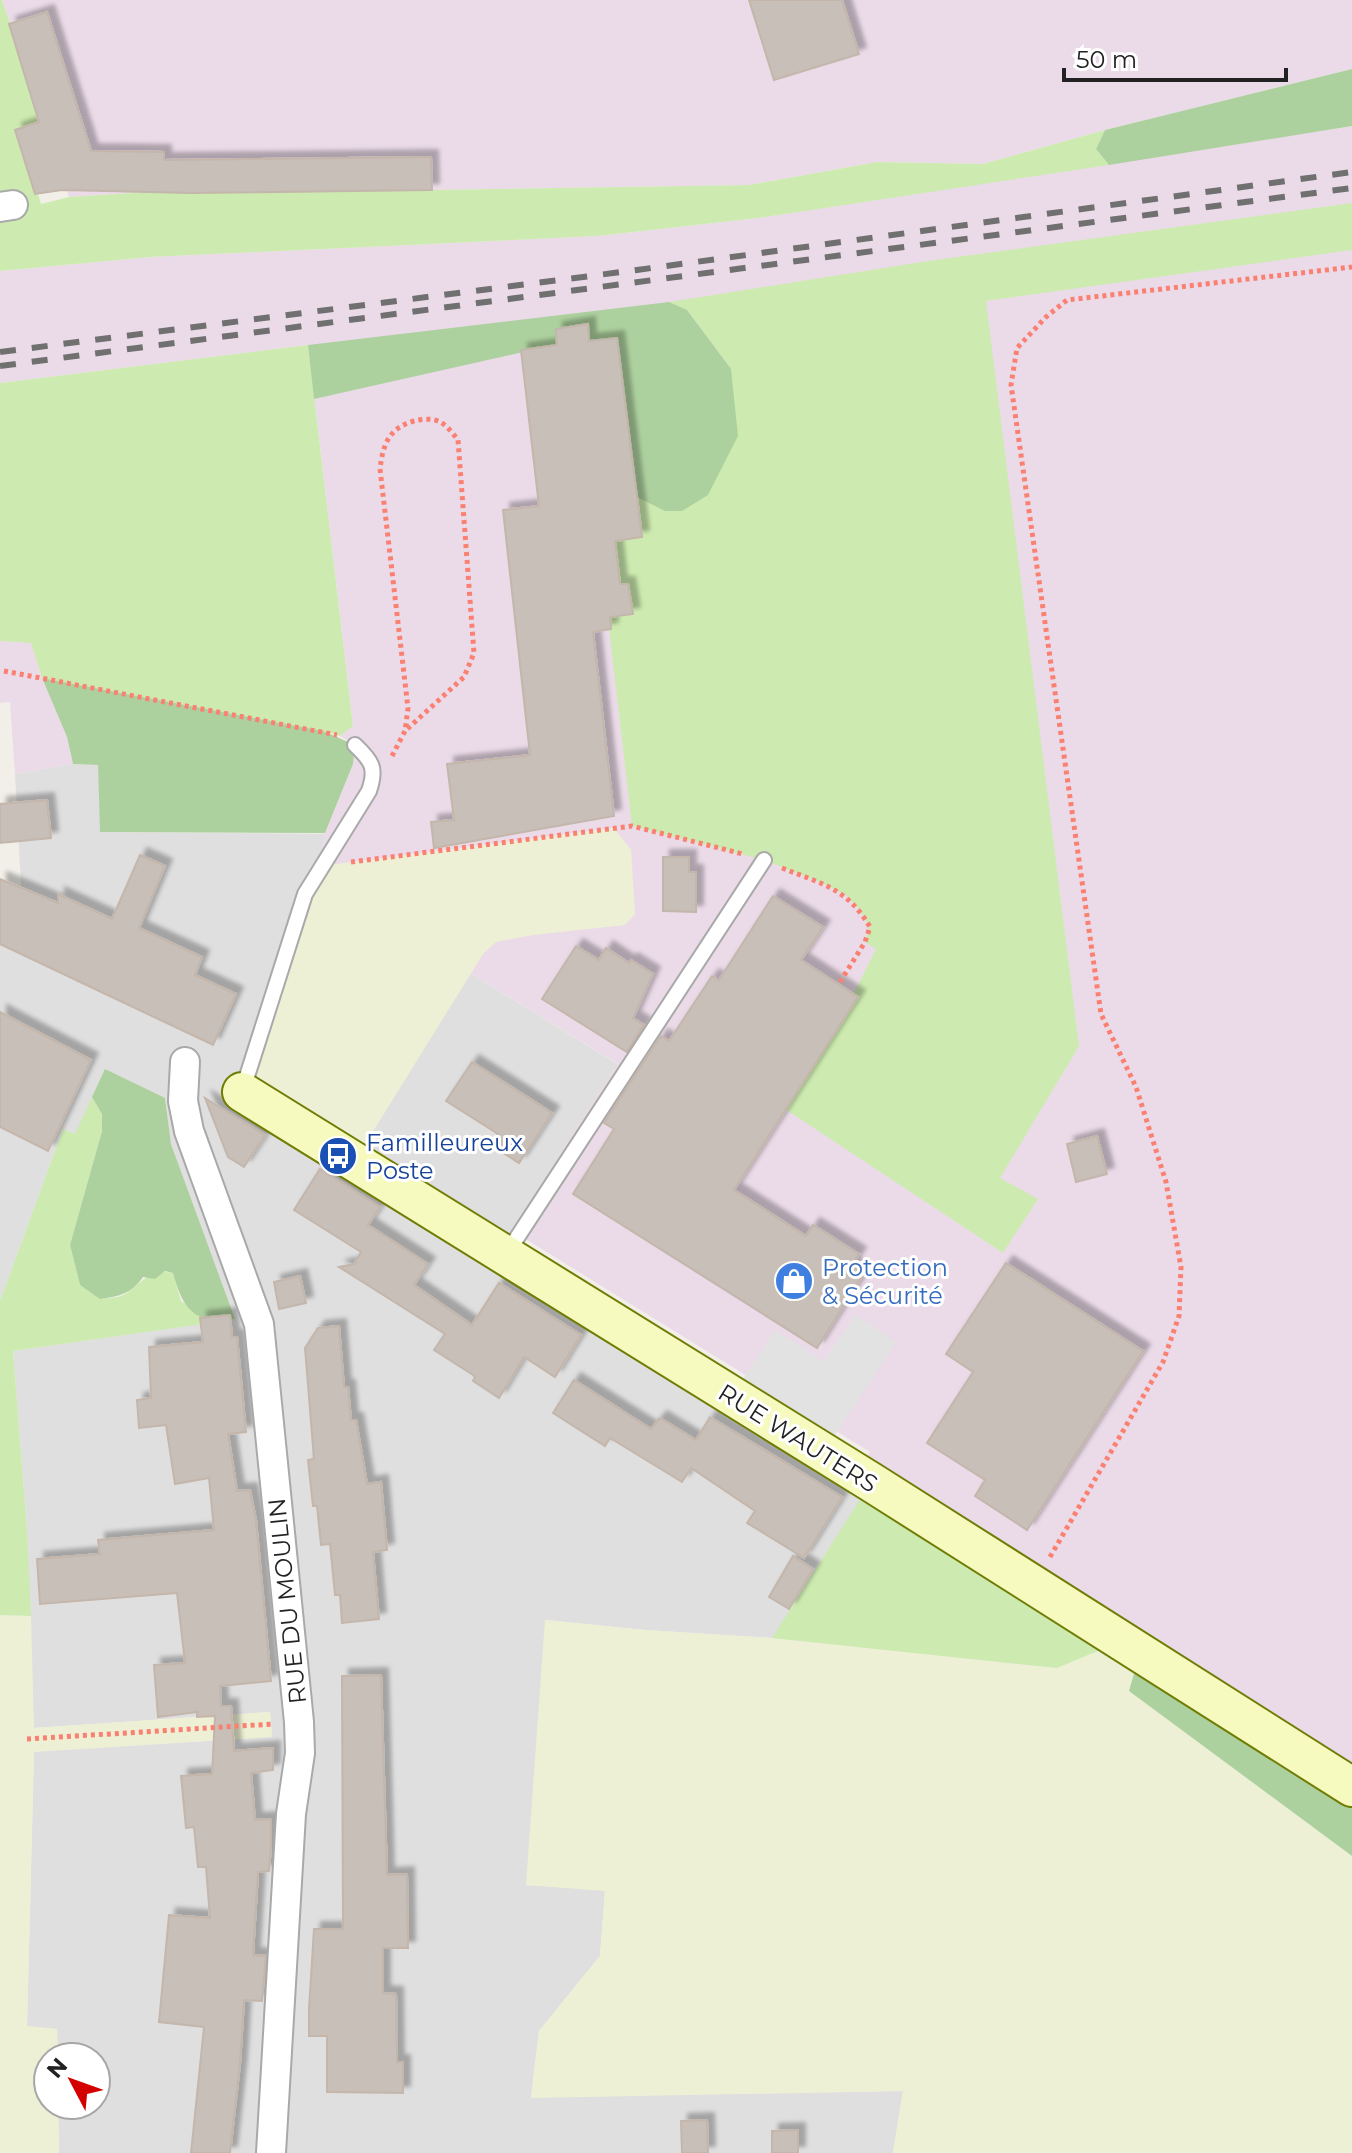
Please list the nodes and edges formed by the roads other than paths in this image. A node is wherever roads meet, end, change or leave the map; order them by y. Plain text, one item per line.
1 (355, 745) road end
2 (764, 860) road end
3 (185, 1062) dead end
4 (242, 1092) joint
5 (504, 1257) junction
6 (1352, 1787) edge
7 (271, 2153) edge

1 - 4 lane
2 - 5 lane
3 - 7 street, RUE DU MOULIN
4 - 5 street, RUE WAUTERS
5 - 6 street, RUE WAUTERS

